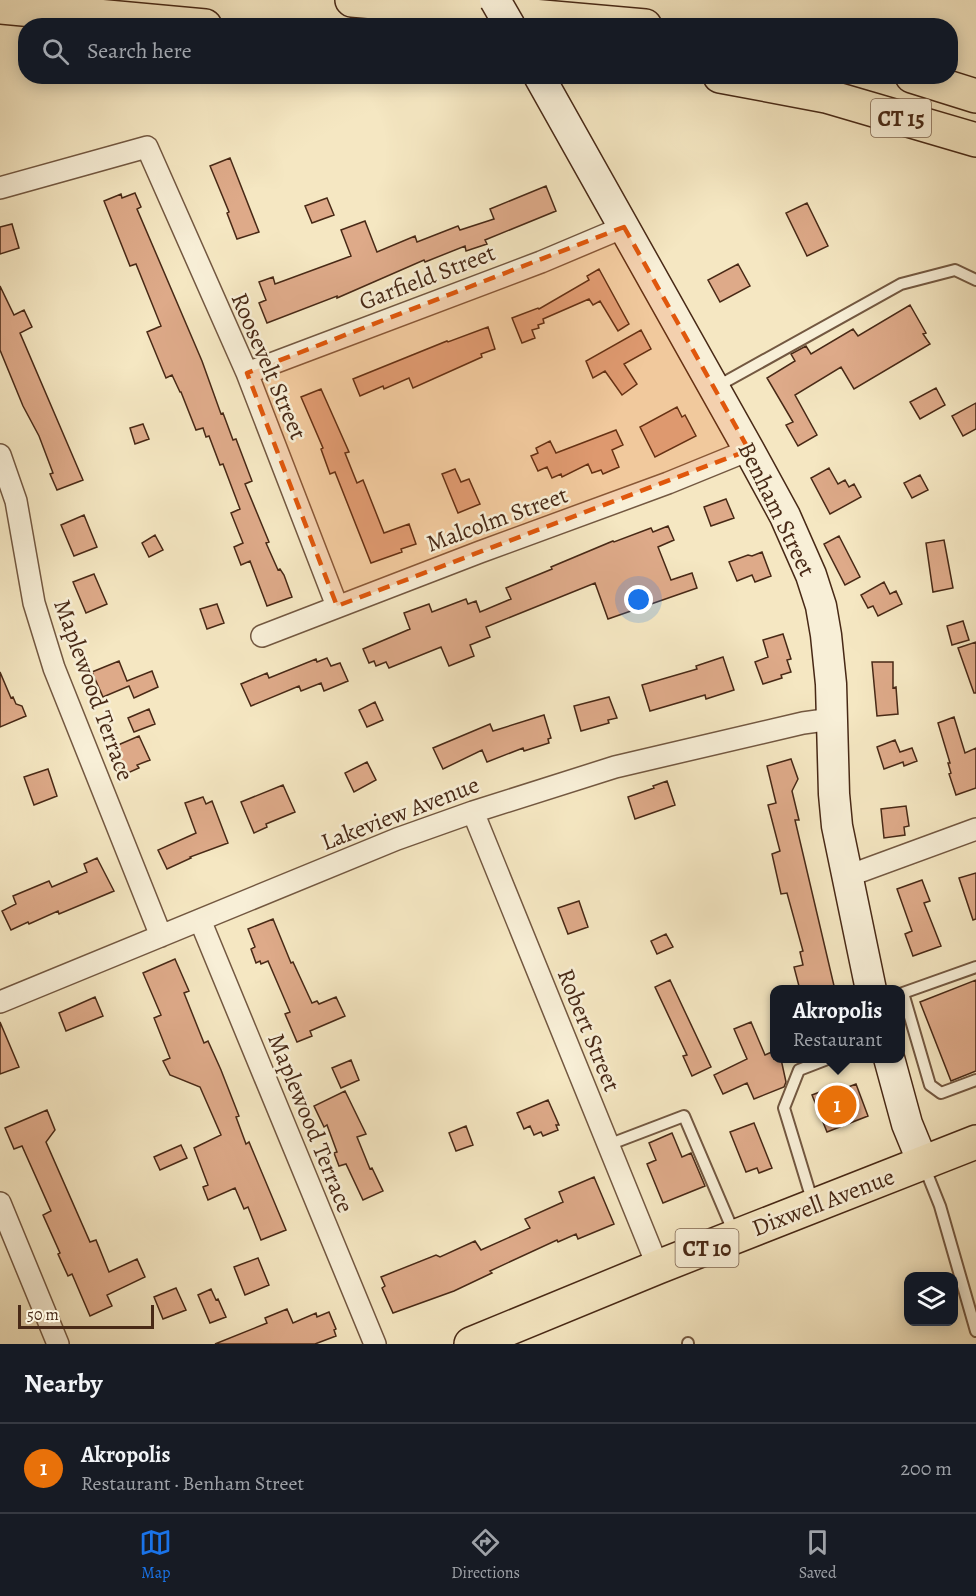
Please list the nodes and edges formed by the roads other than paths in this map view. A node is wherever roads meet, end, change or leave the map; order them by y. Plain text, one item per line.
1 (352, 0) edge
2 (495, 0) edge
3 (0, 7) edge
4 (119, 18) edge
5 (505, 18) edge
6 (555, 18) edge
7 (543, 84) edge
8 (762, 84) edge
9 (938, 84) edge
10 (976, 96) edge
11 (976, 140) edge
12 (0, 188) edge
13 (624, 227) junction
14 (976, 280) edge
15 (247, 373) junction
16 (714, 388) junction
17 (748, 450) junction
18 (0, 455) edge
19 (337, 606) junction
20 (262, 636) dead end
21 (832, 719) junction
22 (473, 812) junction
23 (976, 829) edge
24 (848, 876) junction
25 (200, 920) junction
26 (161, 936) junction
27 (976, 967) edge
28 (870, 985) edge
29 (905, 993) edge
30 (0, 1002) edge
31 (905, 1004) edge
32 (819, 1063) edge
33 (890, 1063) edge
34 (976, 1080) edge
35 (976, 1142) edge
36 (608, 1145) junction
37 (923, 1163) junction
38 (0, 1203) edge
39 (814, 1206) junction
40 (735, 1236) junction
41 (658, 1267) junction
42 (976, 1331) edge
43 (58, 1344) edge
44 (375, 1344) edge
45 (471, 1344) edge

1 - 6 main road
2 - 5 main road, bridge
3 - 4 main road
7 - 13 main road, Benham Street
8 - 11 main road, CT 15
9 - 10 main road, CT 15
12 - 15 street, Roosevelt Street
13 - 15 street, Garfield Street
13 - 16 main road, Benham Street
14 - 16 lane
15 - 19 street, Roosevelt Street
16 - 17 main road, Benham Street
17 - 19 street, Malcolm Street
17 - 21 main road, Benham Street
18 - 26 street, Maplewood Terrace
19 - 20 street, Malcolm Street
21 - 22 street, Lakeview Avenue
21 - 24 main road, Benham Street
22 - 25 street, Lakeview Avenue
22 - 36 street, Robert Street
23 - 24 street
24 - 28 main road, Benham Street
25 - 26 street, Lakeview Avenue
25 - 44 street, Maplewood Terrace
26 - 30 street, Lakeview Avenue
27 - 29 lane
31 - 34 lane
32 - 39 lane
33 - 37 main road
35 - 37 main road, Dixwell Avenue / CT 10
36 - 40 lane
36 - 41 street, Robert Street
37 - 39 main road, Dixwell Avenue / CT 10
37 - 42 lane
38 - 43 street
39 - 40 main road, Dixwell Avenue / CT 10
40 - 41 main road, Dixwell Avenue / CT 10
41 - 45 main road, Dixwell Avenue / CT 10

